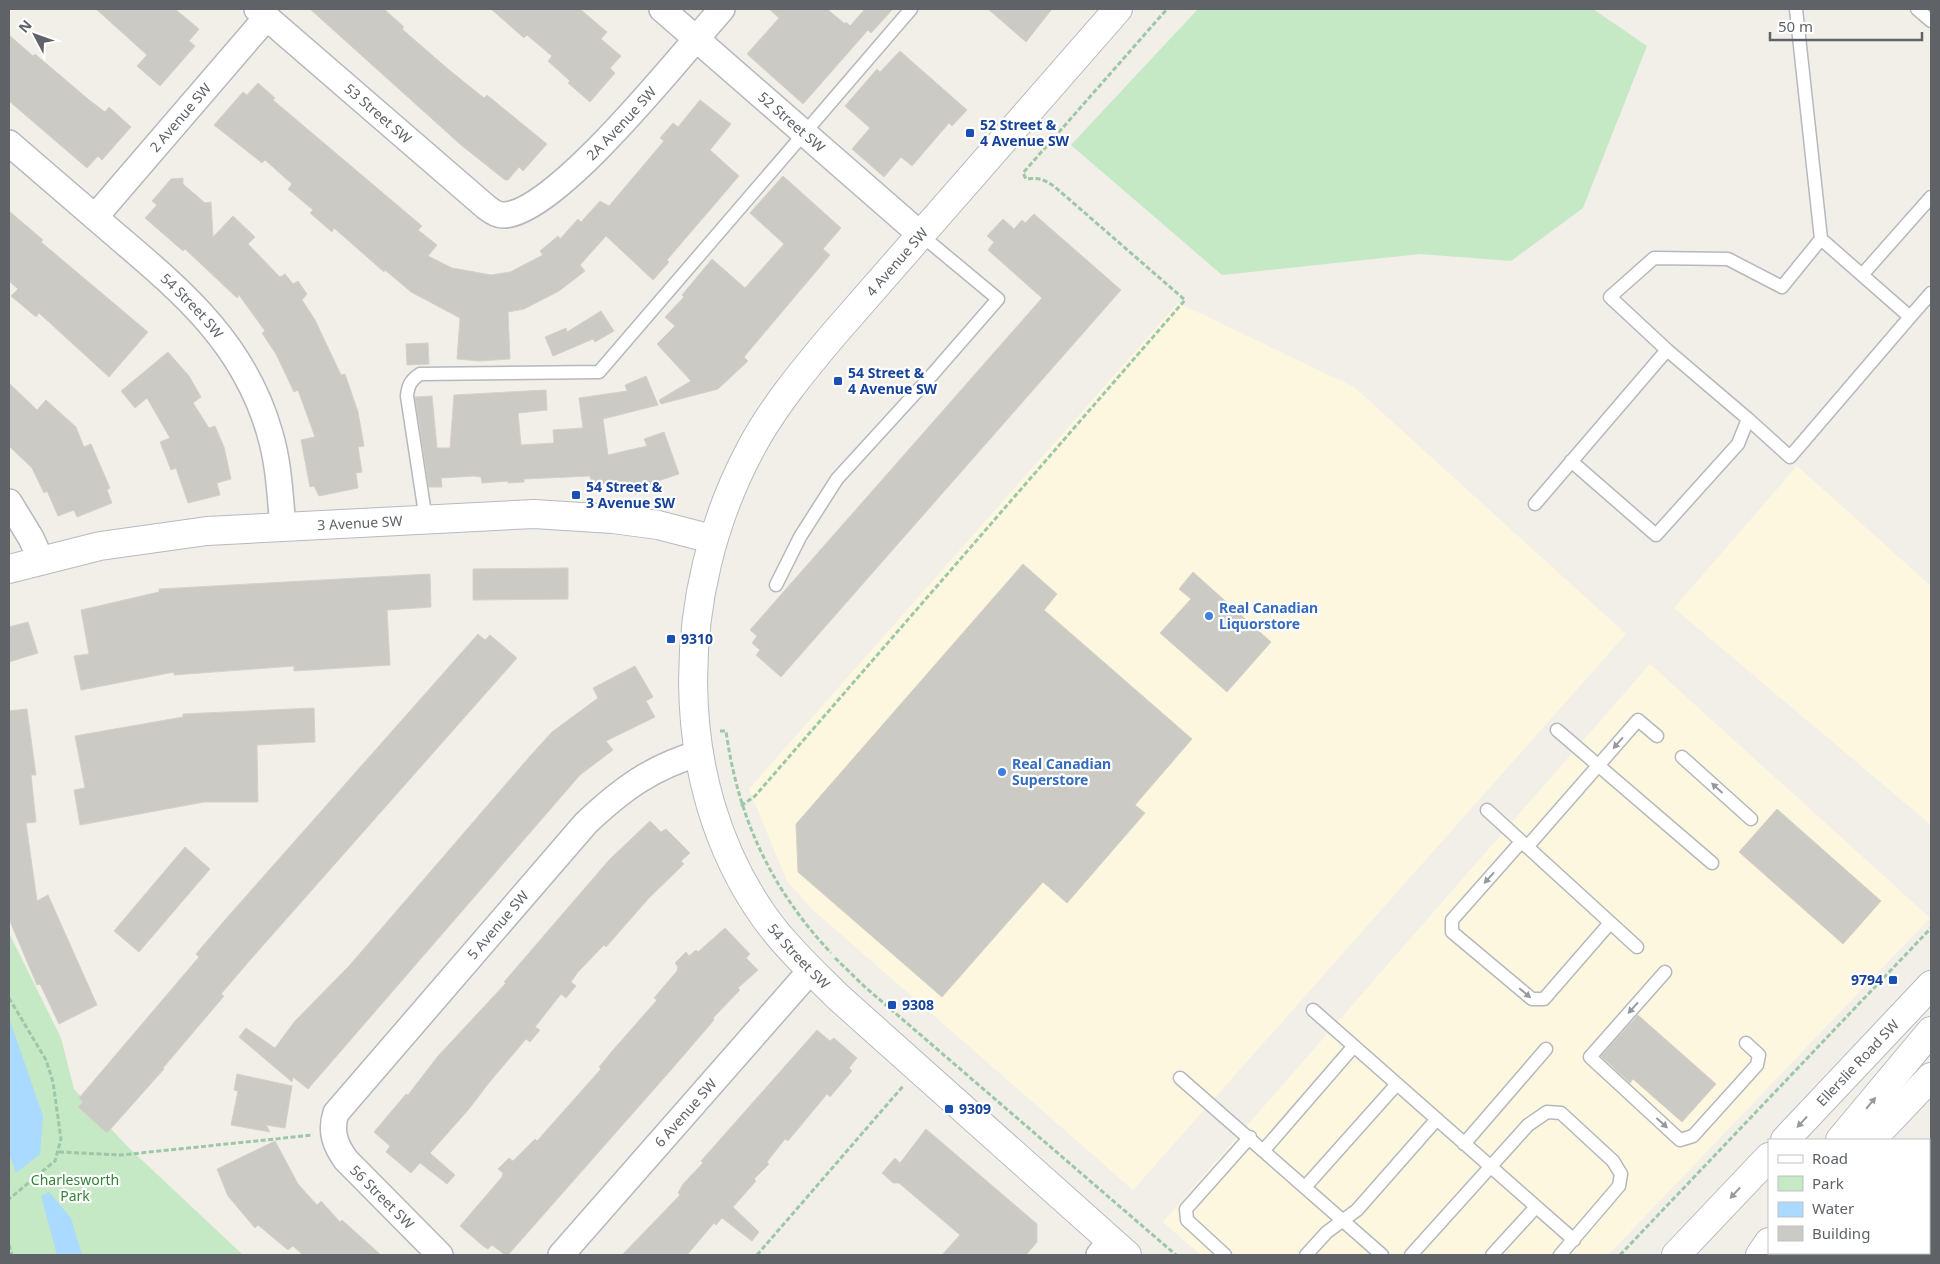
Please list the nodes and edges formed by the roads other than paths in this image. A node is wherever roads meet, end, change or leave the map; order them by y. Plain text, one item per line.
1 (662, 9) edge
2 (722, 9) edge
3 (911, 9) edge
4 (1118, 9) edge
5 (1796, 9) edge
6 (1917, 9) edge
7 (262, 13) edge
8 (1931, 21) edge
9 (696, 38) junction
10 (804, 132) junction
11 (9, 143) edge
12 (1931, 197) edge
13 (502, 215) joint
14 (94, 217) junction
15 (921, 235) junction
16 (1822, 239) junction
17 (1862, 275) junction
18 (1931, 293) edge
19 (1910, 317) junction
20 (1668, 350) junction
21 (1748, 419) junction
22 (1571, 461) junction
23 (9, 502) edge
24 (1535, 504) dead end
25 (426, 520) junction
26 (283, 527) junction
27 (712, 540) junction
28 (41, 560) junction
29 (9, 569) edge
30 (776, 585) dead end
31 (1557, 730) dead end
32 (1657, 736) dead end
33 (706, 743) junction
34 (1682, 757) dead end
35 (1598, 766) junction
36 (1487, 810) dead end
37 (1751, 819) dead end
38 (1524, 844) junction
39 (1712, 863) dead end
40 (1610, 923) junction
41 (1637, 947) dead end
42 (811, 970) junction
43 (1665, 972) dead end
44 (1931, 985) edge
45 (1313, 1010) dead end
46 (1931, 1031) edge
47 (1746, 1043) dead end
48 (1354, 1046) junction
49 (1546, 1049) dead end
50 (1931, 1077) edge
51 (1180, 1078) dead end
52 (1397, 1084) junction
53 (1437, 1119) junction
54 (333, 1133) joint
55 (1250, 1137) junction
56 (1786, 1139) edge
57 (1841, 1139) edge
58 (1872, 1139) edge
59 (1464, 1144) junction
60 (1264, 1150) junction
61 (1768, 1158) edge
62 (1491, 1167) junction
63 (1306, 1186) junction
64 (1536, 1206) junction
65 (1711, 1219) junction
66 (1343, 1220) junction
67 (1574, 1240) junction
68 (1768, 1244) edge
69 (1113, 1251) edge
70 (440, 1255) edge
71 (561, 1255) edge
72 (1225, 1255) edge
73 (1306, 1255) edge
74 (1382, 1255) edge
75 (1411, 1255) edge
76 (1492, 1255) edge
77 (1560, 1255) edge
78 (1676, 1255) edge
79 (1688, 1255) edge
80 (1761, 1255) edge

1 - 9 street, 52 Street SW
2 - 9 street, 2A Avenue SW
3 - 10 lane
4 - 15 street, 4 Avenue SW
5 - 16 lane
6 - 8 lane
7 - 13 street, 53 Street SW
7 - 14 street, 2 Avenue SW
9 - 10 street, 52 Street SW
9 - 13 street, 2A Avenue SW
10 - 15 street, 52 Street SW
10 - 25 lane
11 - 14 street, 54 Street SW
12 - 17 lane
14 - 26 street, 54 Street SW
15 - 27 street, 4 Avenue SW
15 - 30 lane
16 - 17 lane
16 - 20 lane
17 - 19 lane
18 - 19 lane
19 - 21 lane
20 - 21 lane
20 - 22 lane
21 - 22 lane
22 - 24 lane
23 - 28 street
25 - 26 street, 3 Avenue SW
25 - 27 street, 3 Avenue SW
26 - 28 street, 3 Avenue SW
27 - 33 street, 54 Street SW
28 - 29 street, 3 Avenue SW
31 - 35 lane
32 -> 35 lane
33 - 42 street, 54 Street SW
33 - 54 street, 5 Avenue SW
37 -> 34 lane
35 - 38 lane
35 - 39 lane
36 - 38 lane
38 - 40 lane
38 -> 40 lane
40 - 41 lane
42 - 69 street, 54 Street SW
42 - 71 street, 6 Avenue SW
43 -> 47 lane
44 -> 56 street, Ellerslie Road SW
45 - 48 lane
57 -> 46 street
48 - 52 lane
48 - 60 lane
49 - 59 lane
50 - 58 street
51 - 55 lane
52 - 53 lane
52 - 63 lane
53 - 59 lane
53 - 66 lane
54 - 70 street, 56 Street SW
55 - 60 lane
55 - 72 lane
59 - 62 lane
60 - 63 lane
61 -> 65 street
62 - 64 lane
62 - 67 lane
62 - 75 lane
63 - 66 lane
64 - 67 lane
64 - 76 lane
65 - 78 street
65 - 79 street
66 - 73 lane
66 - 74 lane
67 - 77 lane
68 - 80 street

